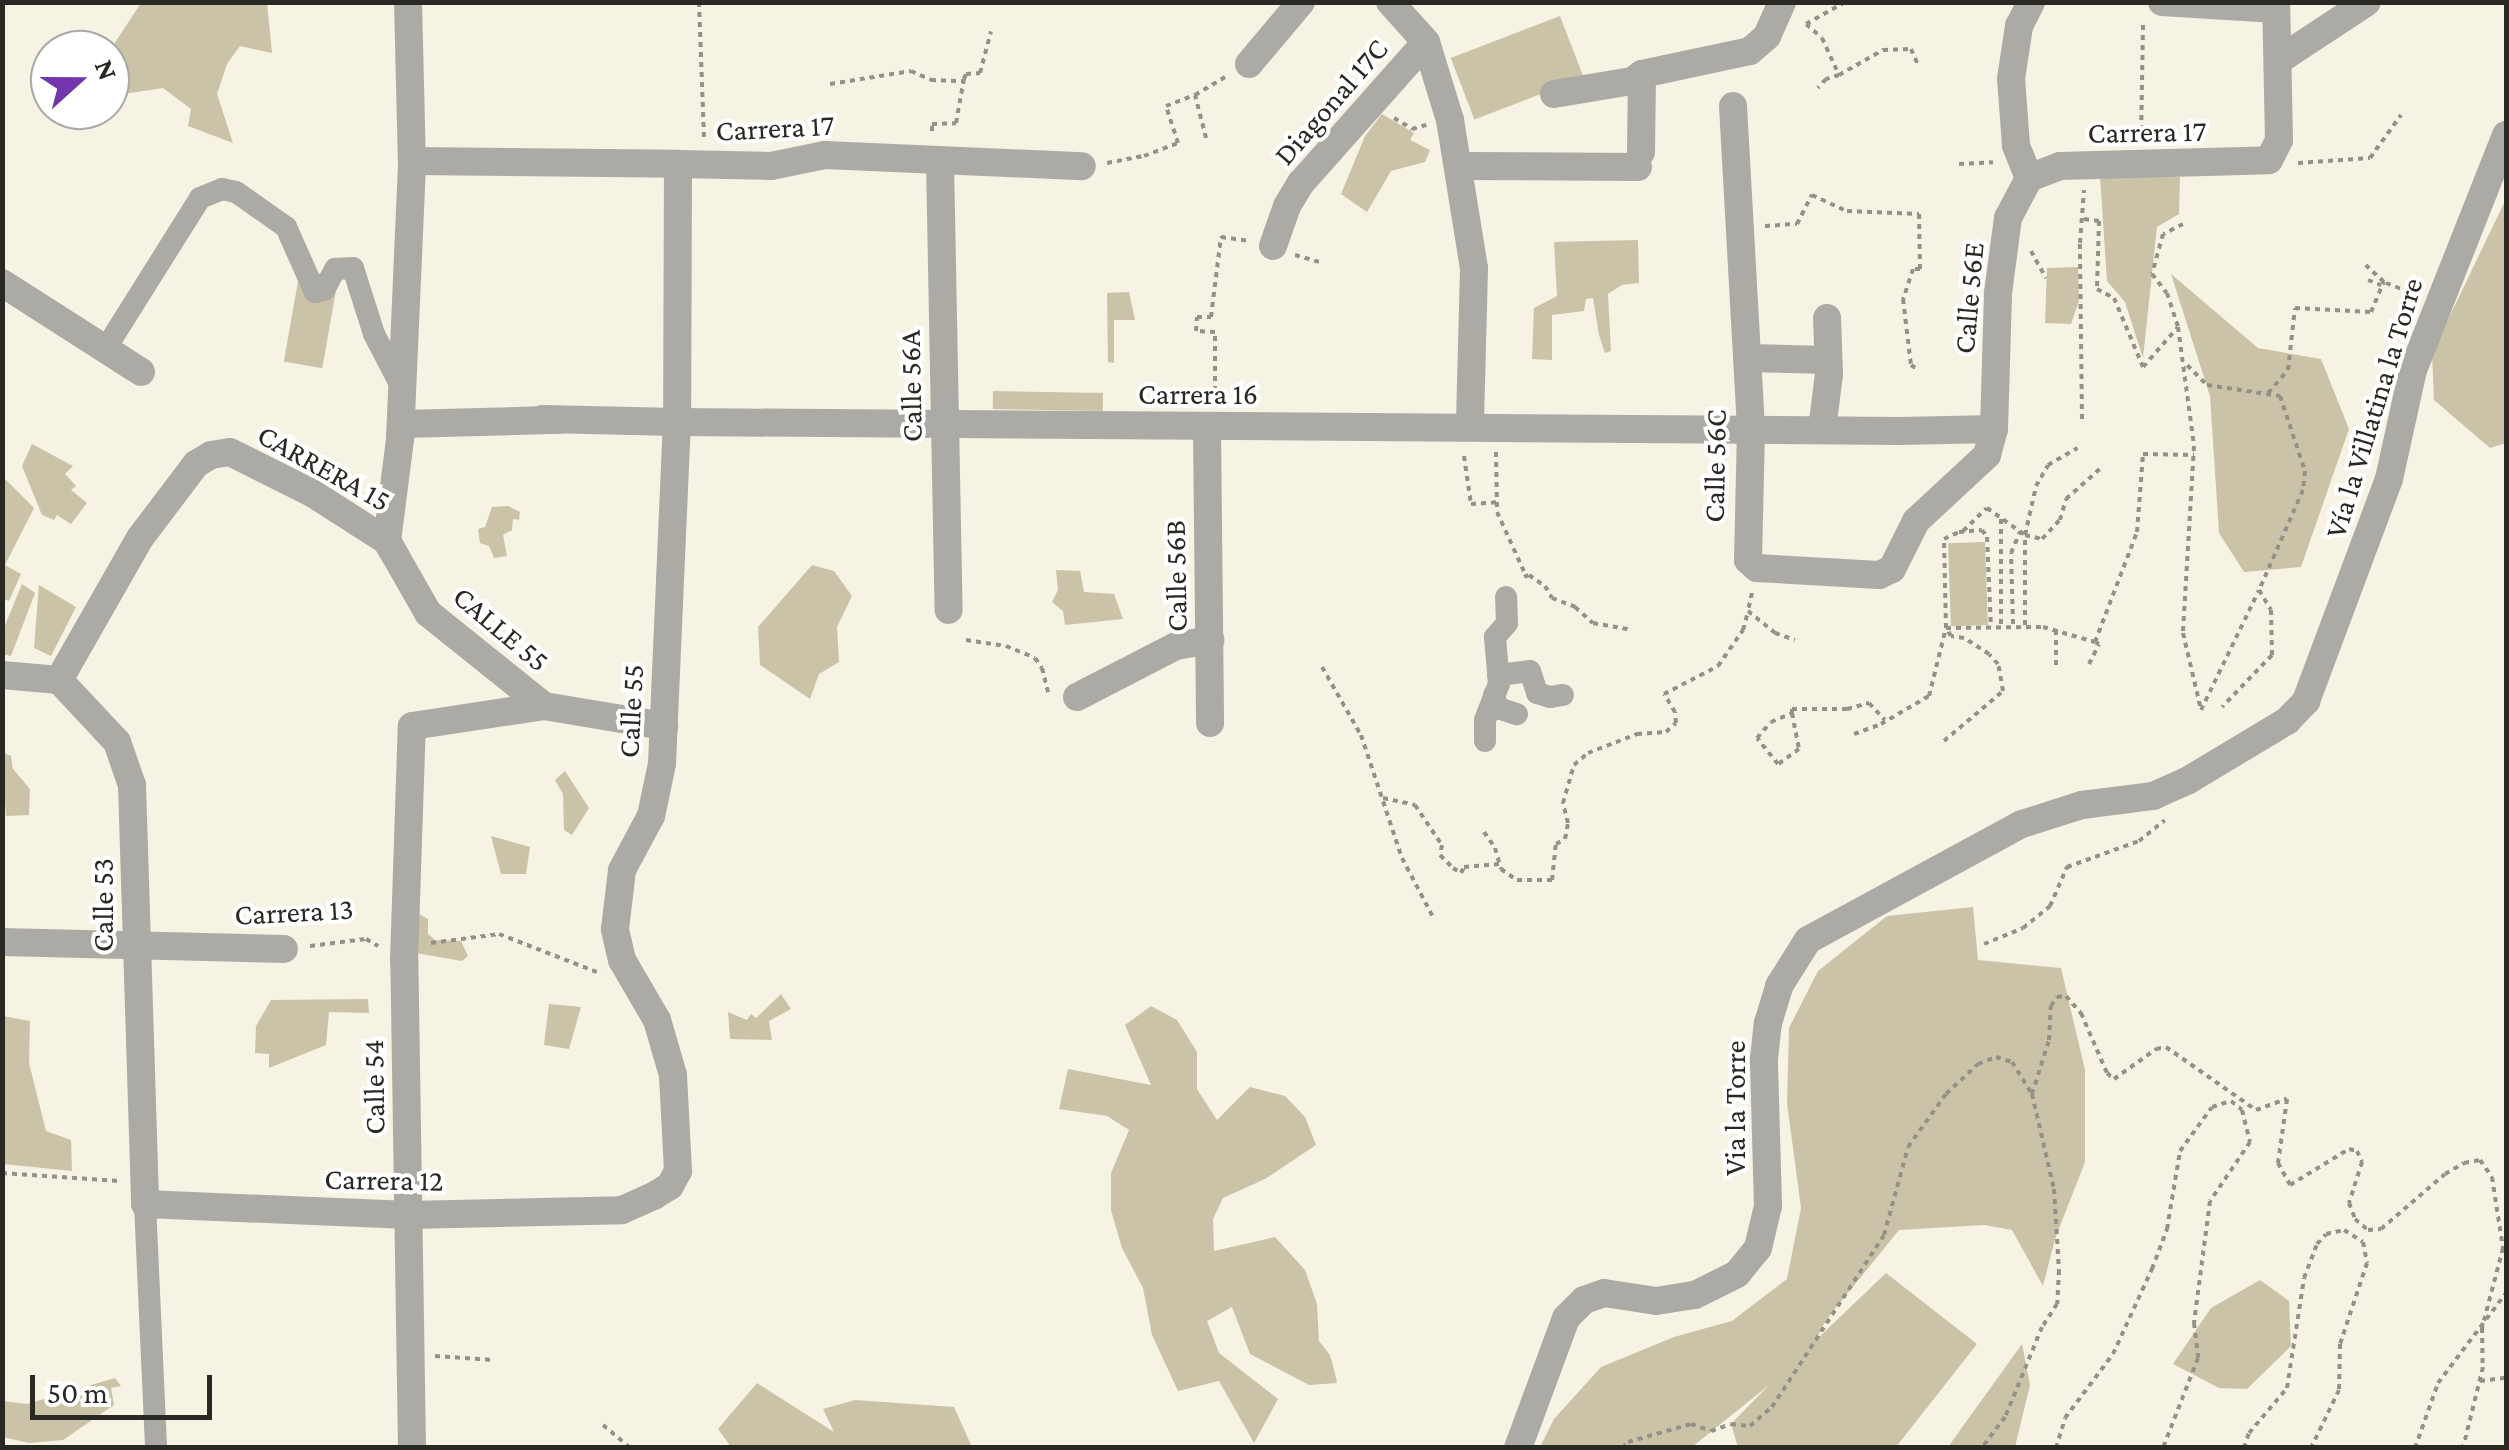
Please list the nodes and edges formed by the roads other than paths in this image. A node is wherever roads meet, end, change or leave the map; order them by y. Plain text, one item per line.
1 (408, 2) edge
2 (1302, 2) edge
3 (1390, 2) edge
4 (1782, 2) edge
5 (2031, 2) edge
6 (2367, 2) edge
7 (2276, 6) edge
8 (2154, 8) edge
9 (1426, 42) junction
10 (2279, 60) junction
11 (1248, 64) road end
12 (1642, 74) junction
13 (1554, 94) dead end
14 (1732, 106) dead end
15 (2506, 135) edge
16 (412, 161) junction
17 (936, 161) junction
18 (692, 164) junction
19 (1082, 166) road end
20 (1459, 166) junction
21 (2029, 178) junction
22 (1273, 246) dead end
23 (2, 283) edge
24 (1827, 318) dead end
25 (106, 348) junction
26 (1746, 358) junction
27 (1828, 360) junction
28 (141, 372) dead end
29 (404, 391) junction
30 (542, 420) joint
31 (944, 420) junction
32 (677, 422) junction
33 (402, 424) junction
34 (1475, 425) junction
35 (1207, 429) junction
36 (1751, 429) junction
37 (1994, 429) junction
38 (1822, 430) junction
39 (387, 540) junction
40 (1506, 597) road end
41 (948, 610) dead end
42 (1210, 640) junction
43 (2, 675) edge
44 (59, 680) junction
45 (1496, 685) junction
46 (1562, 695) dead end
47 (1077, 696) road end
48 (2306, 701) joint
49 (543, 706) junction
50 (1517, 714) dead end
51 (1210, 722) dead end
52 (664, 726) junction
53 (1485, 740) dead end
54 (2, 942) edge
55 (134, 949) junction
56 (284, 949) road end
57 (144, 1194) junction
58 (622, 1210) joint
59 (409, 1214) junction
60 (156, 1448) edge
61 (412, 1448) edge
62 (1518, 1448) edge

1 - 16 street
2 - 11 street
3 - 9 street
4 - 12 street
5 - 21 street
6 - 10 street
7 - 8 street
7 - 10 street
9 - 20 street
9 - 22 street, Diagonal 17C
10 - 21 street, Carrera 17
12 - 13 street
12 - 20 street
14 - 26 street, Calle 56C
15 - 48 street, Vía la Villatina la Torre
16 - 18 street, Carrera 17
16 - 29 street
17 - 18 street, Carrera 17
17 - 19 street, Carrera 17
17 - 31 street, Calle 56A
18 - 32 street, Calle 55
20 - 34 street
21 - 37 street, Calle 56E
23 - 25 street
24 - 27 street
25 - 28 street
25 - 29 street
26 - 27 street
26 - 36 street, Calle 56C
27 - 38 street
29 - 33 street
30 - 32 street, Carrera 16
30 - 33 street
31 - 32 street, Carrera 16
31 - 35 street, Carrera 16
31 - 41 street, Calle 56A
32 - 52 street, Calle 55
33 - 39 street
34 - 35 street, Carrera 16
34 - 36 street, Carrera 16
35 - 42 street, Calle 56B
36 - 37 street, Calle 56C
36 - 38 street, Carrera 16
37 - 38 street, Carrera 16
39 - 44 street, CARRERA 15
39 - 49 street, CALLE 55
40 - 45 street
42 - 47 street
42 - 51 street, Calle 56B
43 - 44 street
44 - 55 street, Calle 53
45 - 46 street
45 - 50 street
45 - 53 street
48 - 62 street, Via la Torre
49 - 52 street
49 - 59 street, Calle 54
52 - 58 street, Calle 55
54 - 55 street, Carrera 13
55 - 56 street, Carrera 13
55 - 57 street, Calle 53
57 - 59 street, Carrera 12
57 - 60 street, Calle 53
58 - 59 street, Carrera 12
59 - 61 street, Calle 54

